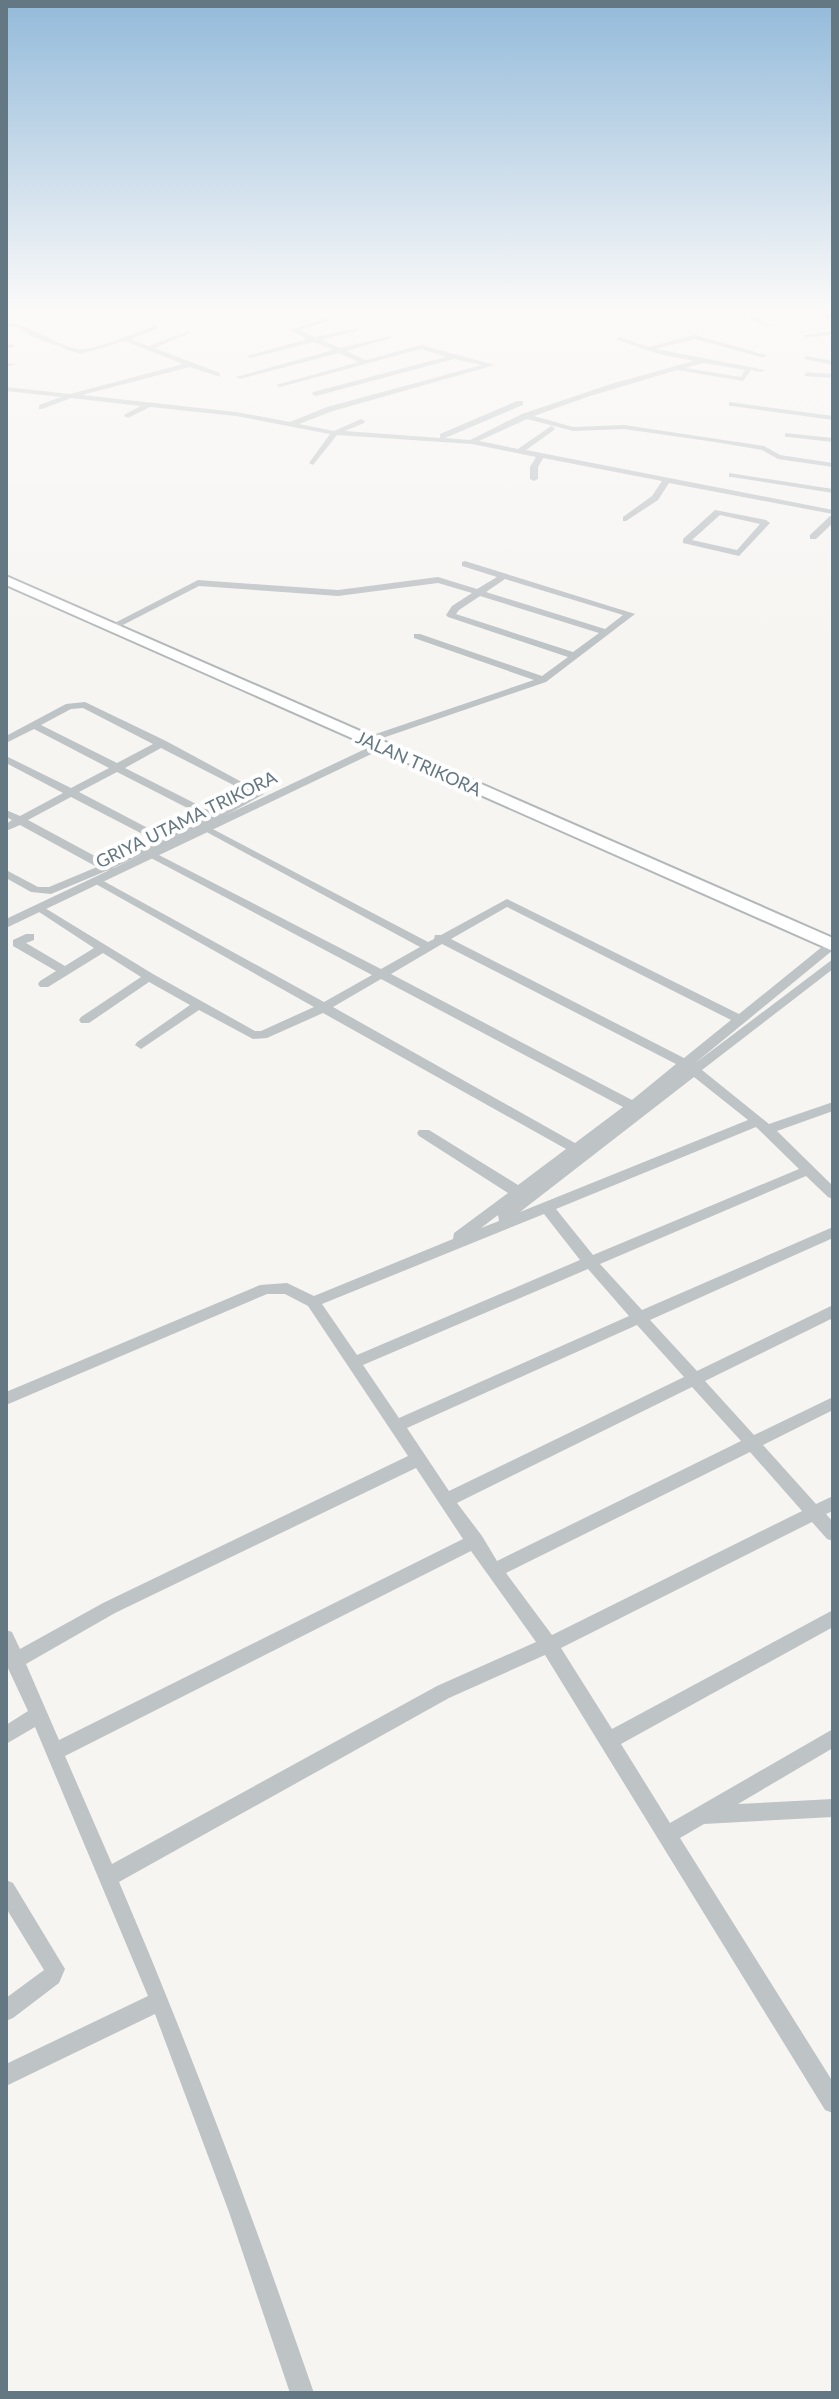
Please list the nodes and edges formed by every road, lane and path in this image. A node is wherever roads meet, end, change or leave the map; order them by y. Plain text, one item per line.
1 (270, 421) edge
2 (300, 421) edge
3 (361, 421) dead end
4 (478, 421) edge
5 (515, 421) edge
6 (543, 421) edge
7 (292, 424) junction
8 (551, 428) dead end
9 (335, 433) junction
10 (788, 435) dead end
11 (441, 437) junction
12 (833, 440) edge
13 (472, 442) junction
14 (521, 450) junction
15 (541, 454) junction
16 (313, 463) dead end
17 (833, 465) edge
18 (732, 475) dead end
19 (534, 479) dead end
20 (668, 479) junction
21 (833, 491) edge
22 (765, 499) junction
23 (833, 515) edge
24 (748, 517) junction
25 (626, 519) dead end
26 (813, 537) dead end
27 (465, 564) dead end
28 (504, 576) junction
29 (6, 580) edge
30 (480, 593) junction
31 (112, 627) junction
32 (606, 632) junction
33 (417, 636) dead end
34 (575, 656) junction
35 (543, 680) junction
36 (33, 725) junction
37 (6, 740) edge
38 (162, 743) junction
39 (374, 743) junction
40 (6, 759) edge
41 (117, 768) junction
42 (71, 793) junction
43 (6, 813) edge
44 (216, 818) junction
45 (20, 820) junction
46 (6, 828) edge
47 (206, 829) junction
48 (169, 843) junction
49 (153, 855) junction
50 (108, 868) junction
51 (6, 873) edge
52 (98, 881) junction
53 (40, 908) junction
54 (6, 924) edge
55 (30, 937) dead end
56 (439, 938) junction
57 (832, 945) edge
58 (426, 946) junction
59 (102, 948) junction
60 (833, 963) edge
61 (65, 971) junction
62 (380, 975) junction
63 (149, 977) junction
64 (44, 984) dead end
65 (198, 1005) junction
66 (323, 1008) junction
67 (739, 1019) junction
68 (85, 1020) dead end
69 (141, 1045) dead end
70 (691, 1068) junction
71 (633, 1106) junction
72 (833, 1106) edge
73 (762, 1126) junction
74 (424, 1133) dead end
75 (576, 1149) junction
76 (808, 1170) junction
77 (518, 1192) junction
78 (833, 1194) edge
79 (546, 1206) junction
80 (833, 1232) edge
81 (474, 1237) junction
82 (440, 1252) junction
83 (589, 1261) junction
84 (313, 1302) junction
85 (833, 1311) edge
86 (641, 1319) junction
87 (352, 1363) junction
88 (695, 1380) junction
89 (6, 1399) edge
90 (833, 1403) edge
91 (396, 1426) junction
92 (752, 1444) junction
93 (418, 1459) junction
94 (449, 1499) junction
95 (833, 1503) edge
96 (814, 1513) junction
97 (833, 1534) edge
98 (476, 1541) junction
99 (494, 1571) junction
100 (833, 1618) edge
101 (6, 1638) edge
102 (549, 1645) junction
103 (14, 1662) junction
104 (40, 1714) junction
105 (6, 1735) edge
106 (833, 1738) edge
107 (608, 1741) junction
108 (56, 1751) junction
109 (833, 1808) edge
110 (701, 1815) junction
111 (669, 1834) junction
112 (110, 1876) junction
113 (6, 1890) edge
114 (160, 2001) junction
115 (6, 2011) edge
116 (6, 2075) edge
117 (833, 2102) edge
118 (302, 2393) edge

1 - 7 street
2 - 7 street
3 - 9 street
4 - 11 street
5 - 13 street
6 - 17 street
7 - 9 street
8 - 14 street
9 - 11 street
9 - 16 street
10 - 12 street
11 - 13 street
13 - 14 street
14 - 15 street
15 - 19 street
15 - 20 street
18 - 21 street
20 - 22 street
20 - 25 street
22 - 23 street
22 - 24 street
23 - 26 street
24 - 24 street
27 - 28 street
28 - 30 street
28 - 32 street
29 - 31 main road, JALAN TRIKORA
30 - 31 street
30 - 32 street
30 - 34 street
31 - 39 main road, JALAN TRIKORA
32 - 34 street
33 - 35 street
34 - 35 street
35 - 39 street
36 - 37 street
36 - 38 street
36 - 41 street
38 - 41 street
38 - 44 street
39 - 47 street, GRIYA UTAMA TRIKORA
39 - 57 main road, JALAN TRIKORA
40 - 42 street
41 - 42 street
41 - 44 street
42 - 45 street
42 - 48 street
43 - 45 street
44 - 48 street
45 - 46 street
45 - 50 street
47 - 48 street, GRIYA UTAMA TRIKORA
47 - 58 street
48 - 49 street, GRIYA UTAMA TRIKORA
48 - 50 street
49 - 52 street, GRIYA UTAMA TRIKORA
49 - 62 street
50 - 51 street
52 - 53 street, GRIYA UTAMA TRIKORA
52 - 66 street
53 - 54 street, GRIYA UTAMA TRIKORA
53 - 59 street
55 - 61 street
56 - 58 street
56 - 67 street
56 - 70 street
57 - 67 street
58 - 62 street
59 - 61 street
59 - 63 street
60 - 70 street
61 - 64 street
62 - 66 street
62 - 71 street
63 - 65 street
63 - 68 street
65 - 66 street
65 - 69 street
66 - 75 street
67 - 70 street
70 - 71 street
70 - 73 street
70 - 81 street
71 - 75 street
72 - 73 street
73 - 76 street
73 - 79 street
74 - 77 street
75 - 77 street
76 - 78 street
76 - 83 street
77 - 82 street
79 - 81 street
79 - 83 street
80 - 86 street
81 - 82 street
82 - 84 street
83 - 86 street
83 - 87 street
84 - 87 street
84 - 89 street
85 - 88 street
86 - 88 street
86 - 91 street
87 - 91 street
88 - 92 street
88 - 94 street
90 - 92 street
91 - 93 street
92 - 96 street
92 - 99 street
93 - 94 street
93 - 103 street
94 - 98 street
95 - 96 street
96 - 97 street
96 - 102 street
98 - 99 street
98 - 108 street
99 - 102 street
100 - 107 street
101 - 103 street
102 - 107 street
102 - 112 street
103 - 104 street
104 - 105 street
104 - 108 street
106 - 110 street
107 - 111 street
108 - 112 street
109 - 110 street
110 - 111 street
111 - 117 street
112 - 114 street
113 - 115 street
114 - 116 street
114 - 118 street

